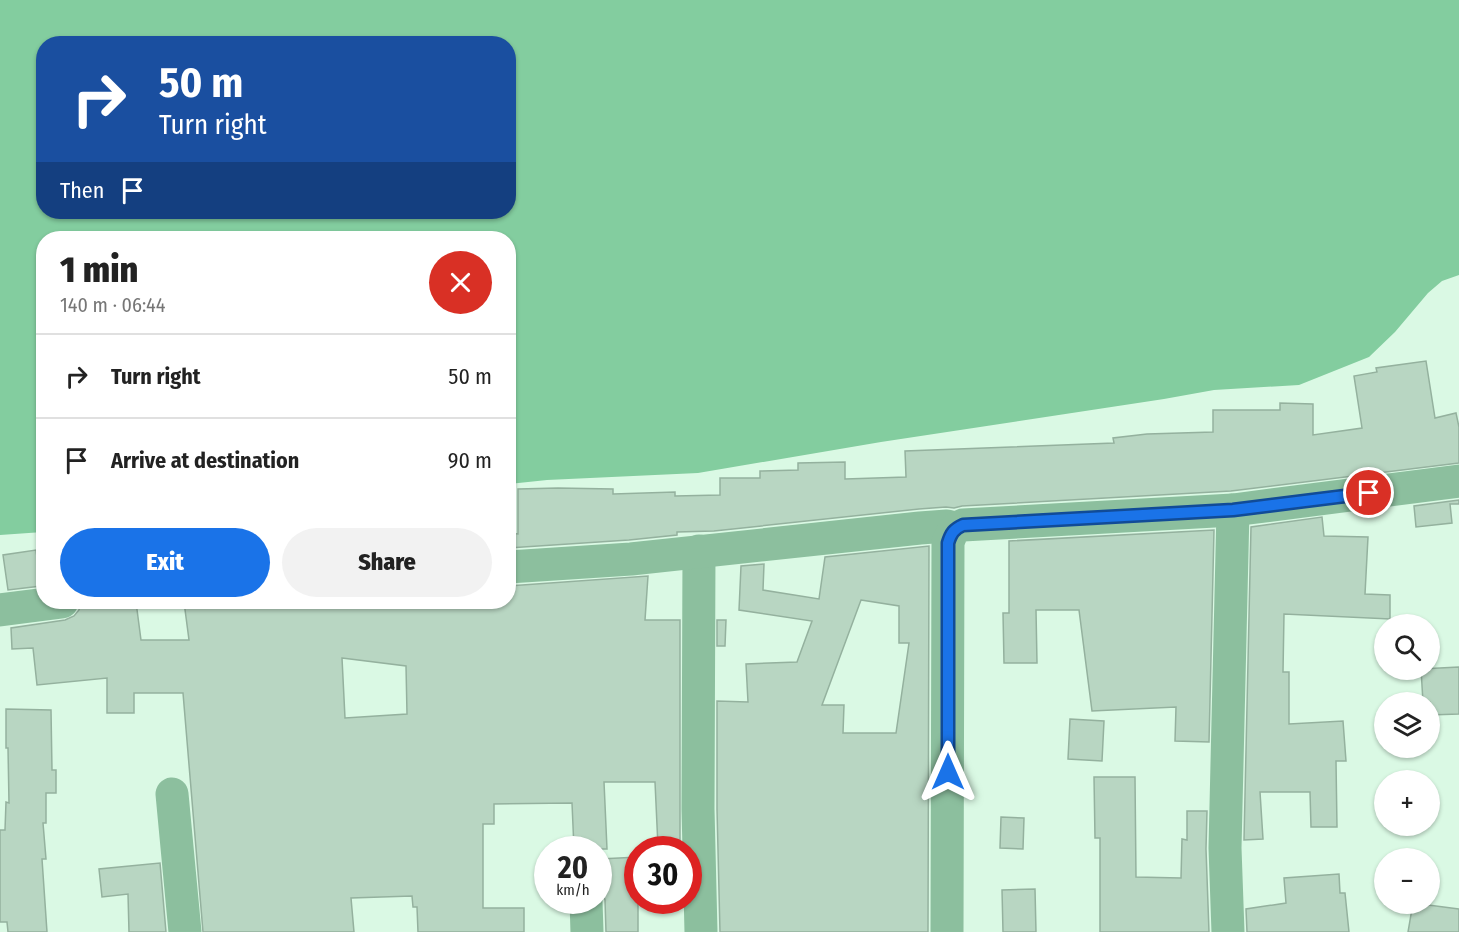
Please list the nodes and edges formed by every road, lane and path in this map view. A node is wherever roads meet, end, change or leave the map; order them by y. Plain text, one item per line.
1 (1459, 481) edge
2 (1233, 510) junction
3 (956, 528) junction
4 (699, 551) junction
5 (516, 566) edge
6 (36, 605) edge
7 (0, 610) edge
8 (172, 794) dead end
9 (185, 932) edge
10 (701, 932) edge
11 (947, 932) edge
12 (1228, 932) edge

1 - 2 street
2 - 3 street
2 - 12 street
3 - 4 street
3 - 11 street
4 - 5 street
4 - 10 street
6 - 7 street
8 - 9 street

